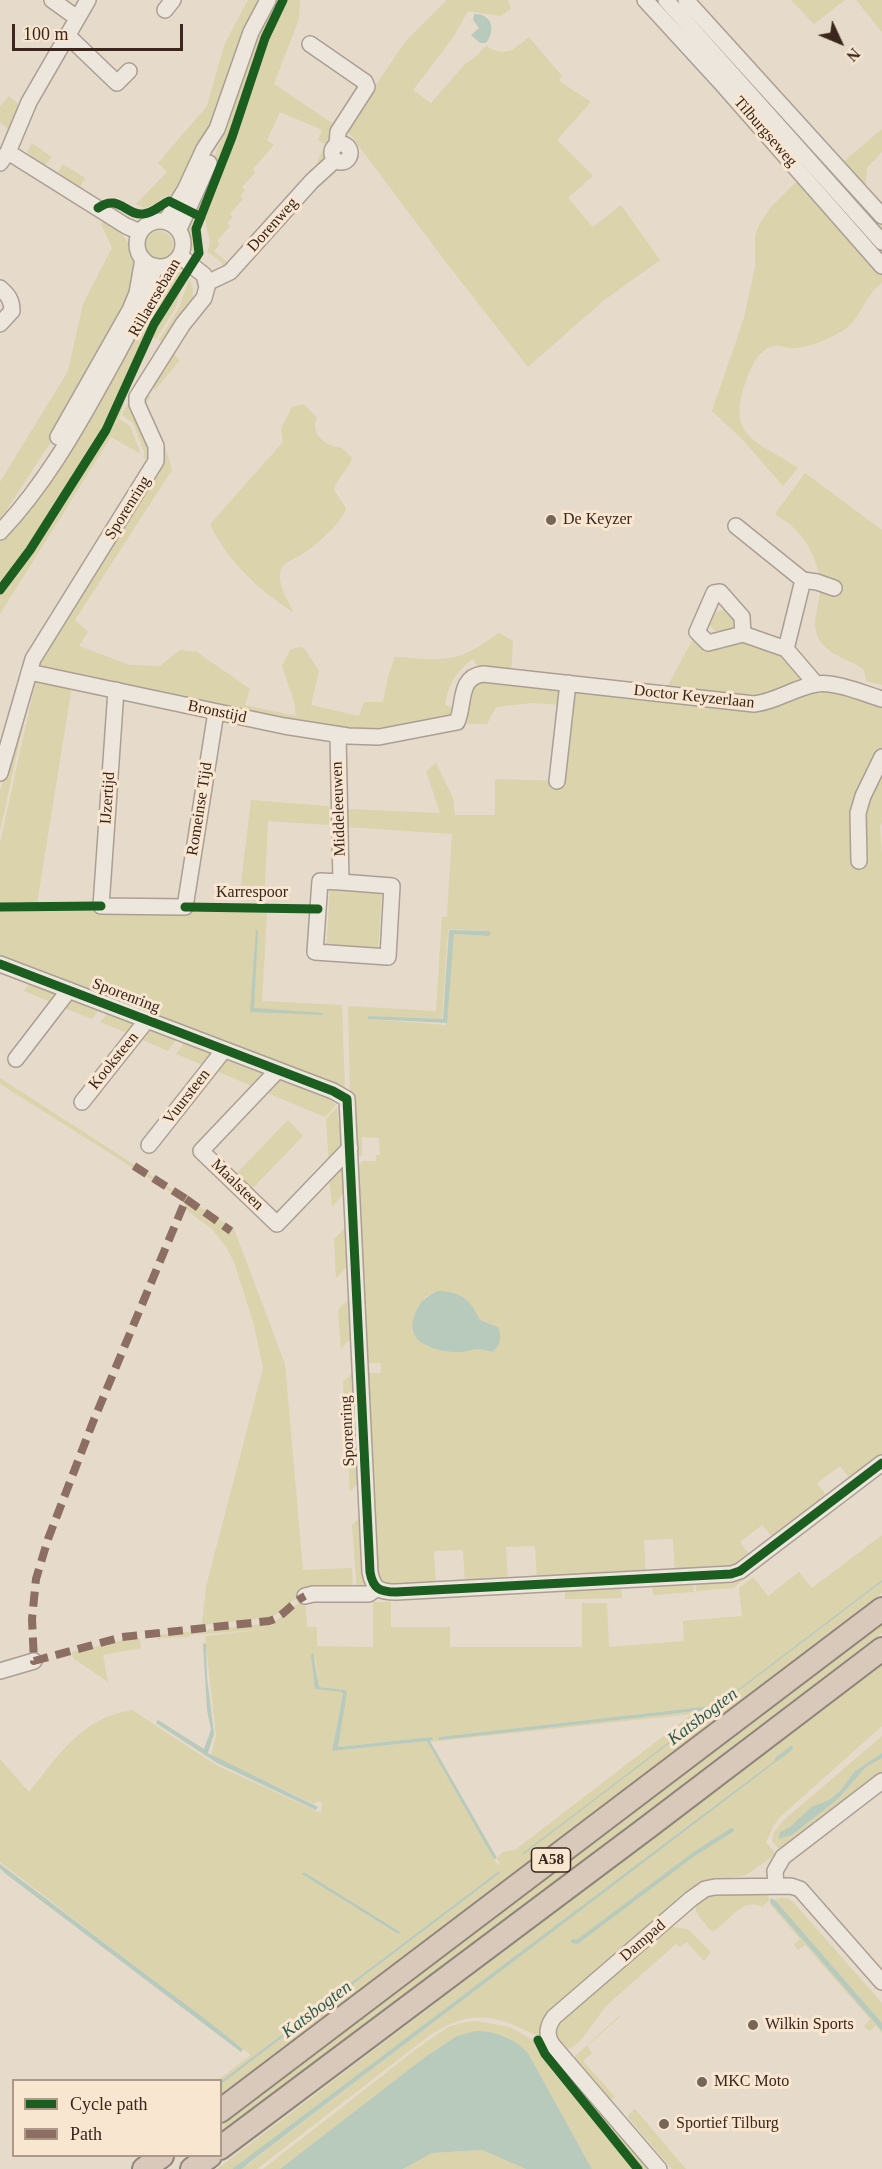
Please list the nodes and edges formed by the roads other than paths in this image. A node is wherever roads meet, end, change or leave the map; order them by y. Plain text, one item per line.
1 (52, 0) edge
2 (88, 0) edge
3 (268, 0) edge
4 (645, 0) edge
5 (666, 0) edge
6 (687, 0) edge
7 (77, 18) junction
8 (67, 36) junction
9 (310, 44) dead end
10 (129, 71) dead end
11 (4, 157) edge
12 (882, 216) edge
13 (172, 225) junction
14 (140, 232) junction
15 (882, 242) edge
16 (180, 256) junction
17 (149, 263) junction
18 (882, 266) edge
19 (207, 284) junction
20 (0, 288) edge
21 (0, 324) edge
22 (736, 526) dead end
23 (0, 532) edge
24 (803, 580) junction
25 (834, 588) dead end
26 (743, 634) dead end
27 (786, 649) junction
28 (29, 672) junction
29 (568, 683) junction
30 (816, 684) junction
31 (116, 690) junction
32 (882, 699) edge
33 (216, 712) junction
34 (406, 731) joint
35 (338, 735) junction
36 (882, 757) edge
37 (0, 773) edge
38 (557, 781) dead end
39 (859, 861) dead end
40 (341, 882) junction
41 (185, 907) joint
42 (0, 964) edge
43 (69, 990) junction
44 (147, 1020) junction
45 (224, 1050) junction
46 (16, 1059) dead end
47 (278, 1070) junction
48 (82, 1101) dead end
49 (149, 1145) dead end
50 (350, 1148) junction
51 (882, 1463) edge
52 (376, 1589) junction
53 (305, 1596) dead end
54 (882, 1609) edge
55 (882, 1649) edge
56 (34, 1661) dead end
57 (0, 1671) edge
58 (880, 1786) edge
59 (776, 1886) junction
60 (882, 1982) edge
61 (222, 2109) edge
62 (222, 2146) edge
63 (161, 2157) edge
64 (209, 2157) edge
65 (144, 2169) edge
66 (192, 2169) edge
67 (659, 2169) edge

1 - 7 street
2 - 7 street
3 - 13 street
4 - 18 street, Tilburgseweg
5 - 15 street, Tilburgseweg
6 - 12 street, Tilburgseweg
7 - 8 street
8 - 10 street
8 - 11 street
9 - 19 street, Dorenweg
11 - 14 street
13 - 14 street
13 - 16 street
14 - 17 street
16 - 17 street
16 - 19 street
17 - 23 street, Rillaersebaan
19 - 28 street, Sporenring
20 - 21 street
22 - 24 street
24 - 25 street
24 - 27 street
26 - 27 street
27 - 30 street
28 - 31 street, Bronstijd
28 - 37 street, Sporenring
29 - 30 street, Doctor Keyzerlaan
29 - 34 street, Doctor Keyzerlaan
29 - 38 street
30 - 32 street, Doctor Keyzerlaan
31 - 33 street, Bronstijd
31 - 41 street, IJzertijd
33 - 35 street, Bronstijd
33 - 41 street, Romeinse Tijd
34 - 35 street, Bronstijd
35 - 40 street, Middeleeuwen
36 - 39 street
40 - 40 street
42 - 43 street, Sporenring
43 - 44 street, Sporenring
43 - 46 street
44 - 45 street, Sporenring
44 - 48 street, Kooksteen
45 - 47 street, Sporenring
45 - 49 street, Vuursteen
47 - 50 street, Sporenring
47 - 50 street, Maalsteen
50 - 52 street, Sporenring
51 - 52 street
52 - 53 street
54 - 61 highway, A58
55 - 62 highway, A58
56 - 57 street
58 - 59 street
59 - 60 street, Dampad
59 - 67 street, Dampad
63 - 65 highway
64 - 66 highway

